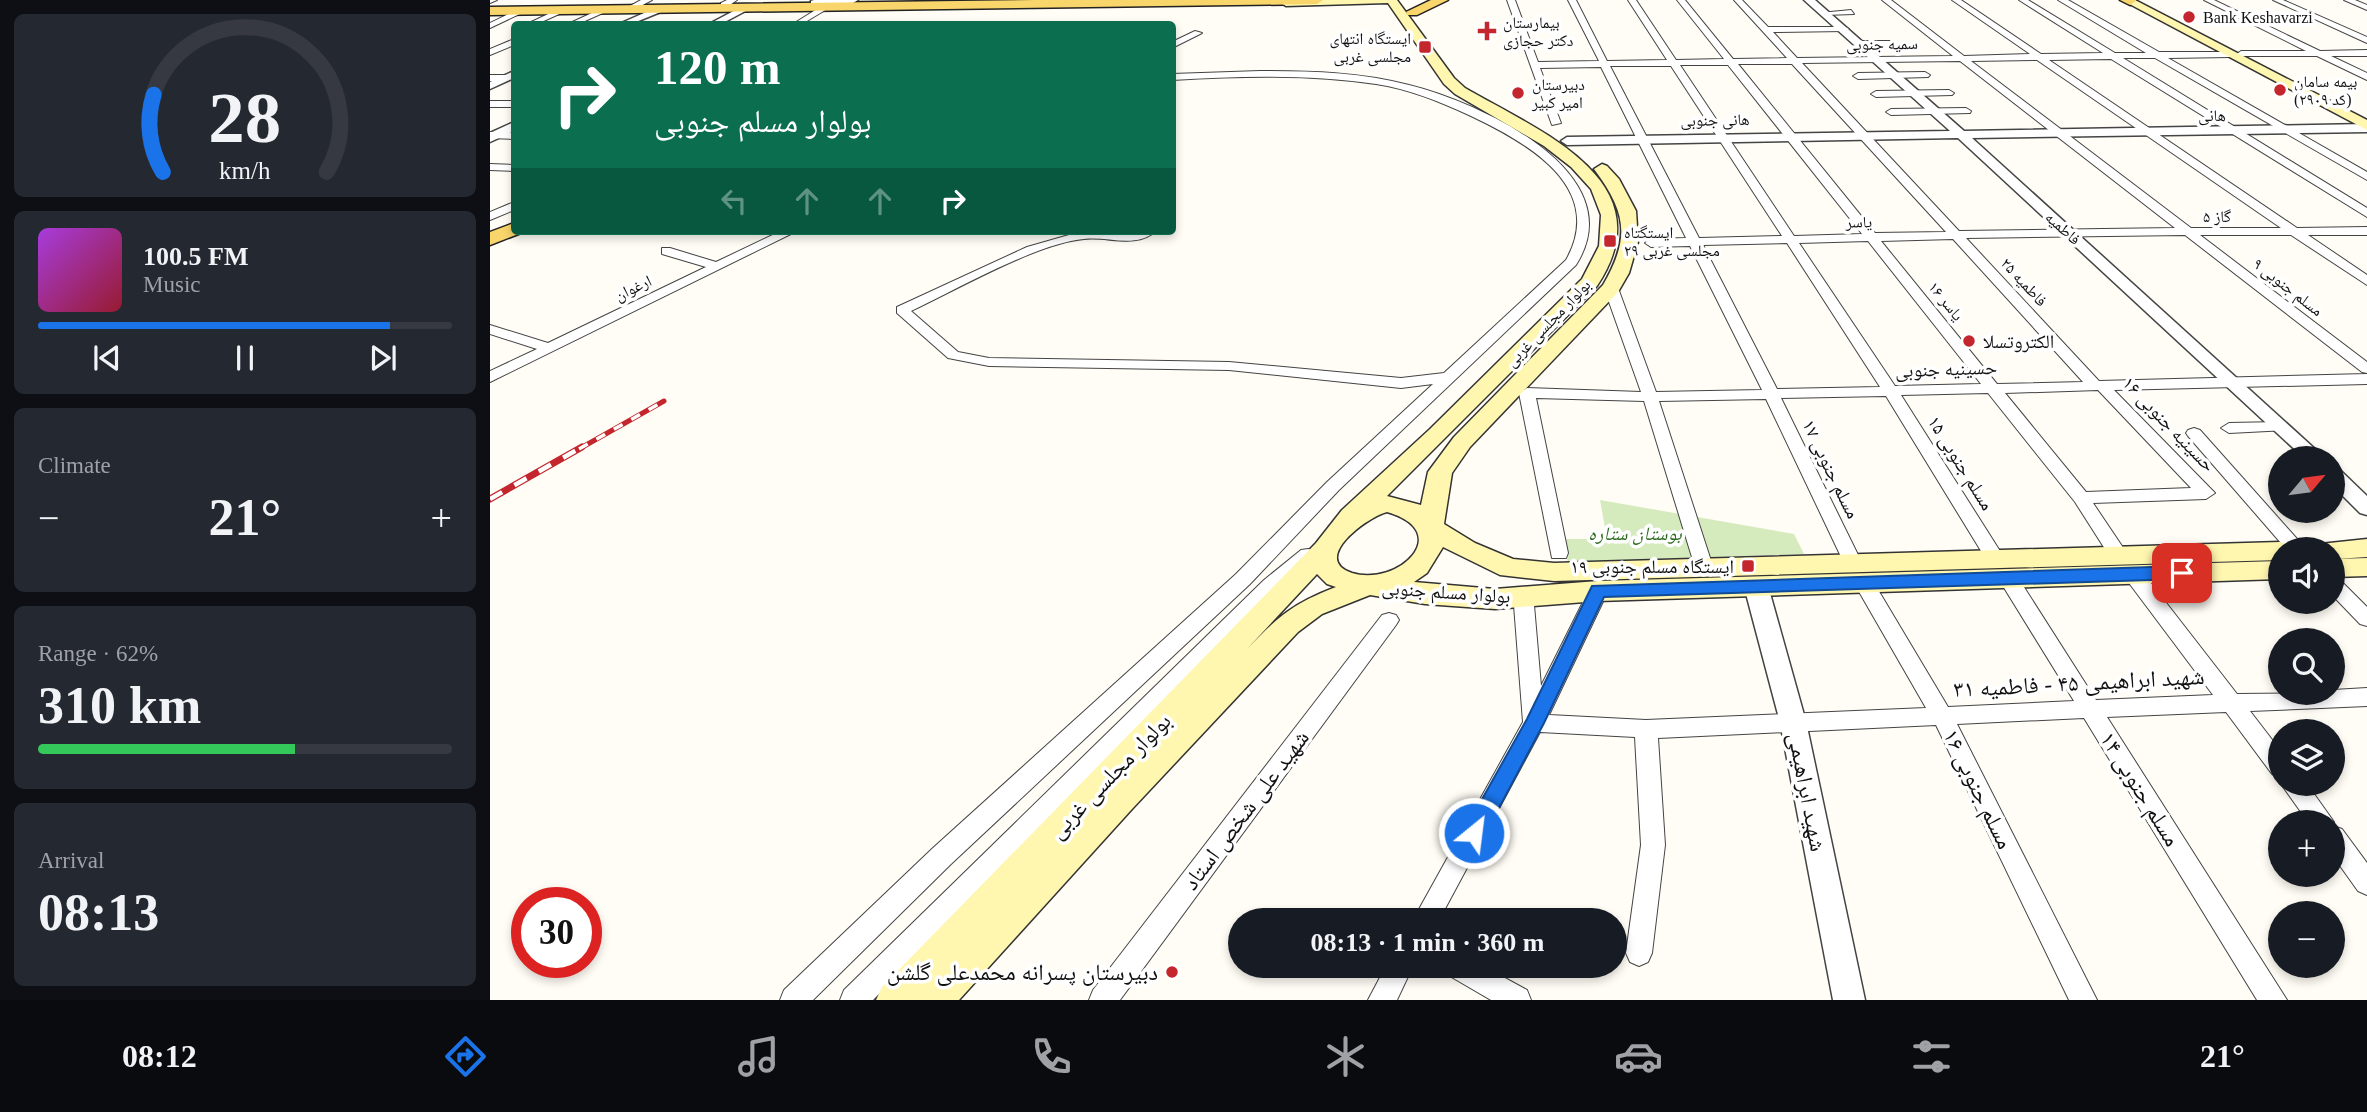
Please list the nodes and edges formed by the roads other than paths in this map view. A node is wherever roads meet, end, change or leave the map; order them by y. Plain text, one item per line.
1 (648, 0) edge
2 (1317, 0) edge
3 (1442, 0) edge
4 (1511, 0) edge
5 (1572, 0) edge
6 (1632, 0) edge
7 (1681, 0) edge
8 (1738, 0) edge
9 (1886, 0) edge
10 (1956, 0) edge
11 (2023, 0) edge
12 (2062, 0) edge
13 (2130, 0) edge
14 (2208, 0) edge
15 (2277, 0) edge
16 (2348, 0) edge
17 (916, 1) edge
18 (1058, 1) edge
19 (1810, 1) edge
20 (729, 2) edge
21 (855, 2) edge
22 (1137, 2) junction
23 (1358, 2) junction
24 (970, 4) junction
25 (1111, 4) junction
26 (525, 5) edge
27 (1399, 5) edge
28 (634, 6) junction
29 (828, 6) junction
30 (493, 7) edge
31 (748, 7) junction
32 (1824, 8) junction
33 (2367, 8) edge
34 (608, 9) junction
35 (660, 9) junction
36 (564, 10) junction
37 (1851, 12) dead end
38 (538, 21) edge
39 (579, 21) edge
40 (631, 21) edge
41 (720, 21) edge
42 (802, 21) edge
43 (490, 26) edge
44 (1845, 29) junction
45 (1766, 30) junction
46 (1198, 33) dead end
47 (490, 39) edge
48 (2367, 40) edge
49 (511, 41) edge
50 (511, 42) edge
51 (1176, 44) edge
52 (1862, 44) junction
53 (1890, 44) dead end
54 (511, 51) edge
55 (490, 52) edge
56 (2367, 53) edge
57 (2236, 54) junction
58 (2318, 54) junction
59 (503, 55) dead end
60 (2157, 55) junction
61 (2113, 56) junction
62 (2039, 57) junction
63 (1962, 58) junction
64 (1879, 60) junction
65 (1794, 61) junction
66 (1731, 62) junction
67 (1674, 63) junction
68 (1604, 64) junction
69 (1534, 65) junction
70 (1925, 75) dead end
71 (1858, 76) dead end
72 (1176, 77) edge
73 (2367, 77) edge
74 (1935, 83) dead end
75 (1906, 84) junction
76 (1949, 93) dead end
77 (1876, 94) dead end
78 (490, 104) edge
79 (511, 104) edge
80 (1936, 111) junction
81 (1966, 111) dead end
82 (1891, 112) dead end
83 (2367, 120) edge
84 (1556, 123) dead end
85 (511, 127) edge
86 (2367, 127) edge
87 (2234, 130) junction
88 (2286, 130) junction
89 (2148, 131) junction
90 (2057, 132) junction
91 (1960, 133) junction
92 (1863, 135) junction
93 (492, 136) edge
94 (511, 136) edge
95 (1791, 136) junction
96 (1723, 137) junction
97 (1642, 139) junction
98 (1567, 141) junction
99 (490, 167) edge
100 (511, 168) edge
101 (2367, 177) edge
102 (511, 207) edge
103 (2367, 213) edge
104 (490, 216) edge
105 (511, 218) edge
106 (490, 227) edge
107 (511, 230) edge
108 (2367, 230) edge
109 (2294, 231) junction
110 (2068, 232) junction
111 (2188, 232) junction
112 (783, 235) edge
113 (1083, 235) edge
114 (1112, 235) edge
115 (1140, 235) edge
116 (1956, 235) junction
117 (1872, 237) junction
118 (490, 239) edge
119 (1790, 239) junction
120 (1694, 242) junction
121 (1651, 243) dead end
122 (666, 251) dead end
123 (718, 267) junction
124 (2367, 281) edge
125 (1611, 288) junction
126 (490, 329) edge
127 (549, 348) junction
128 (2367, 369) edge
129 (490, 377) edge
130 (1449, 377) junction
131 (2367, 379) edge
132 (2234, 382) junction
133 (2098, 385) junction
134 (1992, 387) junction
135 (1890, 390) junction
136 (1771, 393) junction
137 (1650, 397) junction
138 (2281, 427) junction
139 (2229, 428) dead end
140 (2194, 433) dead end
141 (2302, 446) edge
142 (2345, 487) edge
143 (2081, 498) junction
144 (2367, 508) edge
145 (1431, 528) junction
146 (1336, 533) junction
147 (2286, 537) edge
148 (2367, 548) edge
149 (2345, 549) edge
150 (2268, 552) edge
151 (1559, 553) dead end
152 (2126, 565) junction
153 (1704, 567) junction
154 (2367, 567) edge
155 (1508, 568) junction
156 (2002, 568) junction
157 (2345, 568) edge
158 (2268, 570) edge
159 (1858, 573) junction
160 (1368, 586) junction
161 (1756, 586) junction
162 (1598, 591) junction
163 (2345, 597) edge
164 (1495, 598) junction
165 (1524, 605) dead end
166 (2367, 619) edge
167 (1389, 620) dead end
168 (2367, 697) edge
169 (2232, 703) junction
170 (2090, 709) junction
171 (1942, 716) junction
172 (1793, 722) junction
173 (1534, 723) junction
174 (1646, 729) junction
175 (2268, 751) edge
176 (2302, 796) edge
177 (2313, 810) edge
178 (2345, 853) edge
179 (2367, 883) edge
180 (1433, 908) edge
181 (1639, 953) dead end
182 (1394, 978) edge
183 (1478, 978) edge
184 (794, 1000) edge
185 (854, 1000) edge
186 (895, 1000) edge
187 (933, 1000) edge
188 (1103, 1000) edge
189 (1382, 1000) edge
190 (1517, 1000) edge
191 (1849, 1000) edge
192 (2082, 1000) edge
193 (2273, 1000) edge

1 - 28 street
2 - 22 main road
3 - 27 main road
4 - 69 street
5 - 68 street, مسلم جنوبی ۱۷
6 - 67 street, مسلم جنوبی ۱۵
7 - 66 street, یاسر ۱۶
8 - 45 street, فاطمیه ۲۵
9 - 63 street, مسلم جنوبی ۹
10 - 62 street
11 - 61 street
12 - 60 street
13 - 57 main road
14 - 58 street
15 - 48 street
16 - 33 street
17 - 18 main road
17 - 21 main road
18 - 22 main road
18 - 24 main road
18 - 24 main road
18 - 25 main road
18 - 25 main road
19 - 32 street, فاطمیه
20 - 21 main road
20 - 28 main road
21 - 24 main road
21 - 29 main road
22 - 25 main road
23 - 25 main road
23 - 27 main road
23 - 27 main road
26 - 30 main road
26 - 36 main road
26 - 43 street
27 - 98 main road, بولوار مجلسی غربی
27 - 146 main road, بولوار مجلسی غربی
28 - 30 main road
29 - 31 main road
29 - 42 street
31 - 35 main road
31 - 41 street
32 - 37 street
32 - 44 street, فاطمیه
34 - 35 main road
34 - 36 main road
34 - 39 street
35 - 40 street
36 - 38 street
44 - 45 street
44 - 52 street, فاطمیه
45 - 65 street, فاطمیه ۲۵
46 - 51 street
47 - 49 street
50 - 55 street
52 - 53 street
52 - 64 street, فاطمیه
54 - 59 street
56 - 58 street, سمیه جنوبی
57 - 58 street, سمیه جنوبی
57 - 60 street, سمیه جنوبی
57 - 83 main road
57 - 86 main road
58 - 73 street
60 - 61 street, سمیه جنوبی
60 - 88 street
61 - 62 street, سمیه جنوبی
61 - 87 street
62 - 63 street, سمیه جنوبی
62 - 89 street
63 - 64 street, سمیه جنوبی
63 - 90 street, مسلم جنوبی ۹
64 - 65 street, سمیه جنوبی
64 - 75 street, فاطمیه
65 - 66 street, سمیه جنوبی
65 - 92 street, فاطمیه ۲۵
66 - 67 street, سمیه جنوبی
66 - 95 street, یاسر ۱۶
67 - 68 street, سمیه جنوبی
67 - 96 street, مسلم جنوبی ۱۵
68 - 69 street, سمیه جنوبی
68 - 97 street, مسلم جنوبی ۱۷
69 - 84 street
70 - 75 street
71 - 75 street
72 - 130 street
74 - 75 street
75 - 76 street
75 - 77 street
75 - 80 street, فاطمیه
78 - 79 street
80 - 81 street
80 - 82 street
80 - 91 street, فاطمیه
85 - 93 street
86 - 88 street, هانی
87 - 88 street, هانی
87 - 89 street, هانی
87 - 103 street
88 - 101 street
89 - 90 street, هانی
89 - 109 street
90 - 91 street, هانی
90 - 111 street, مسلم جنوبی ۹
91 - 92 street, هانی جنوبی
91 - 110 street, فاطمیه
92 - 95 street, هانی جنوبی
92 - 116 street, فاطمیه ۲۵
93 - 94 street
95 - 96 street, هانی جنوبی
95 - 117 street, یاسر ۱۶
96 - 97 street, هانی جنوبی
96 - 119 street, مسلم جنوبی ۱۵
97 - 98 street, هانی جنوبی
97 - 120 street, مسلم جنوبی ۱۷
98 - 125 main road, بولوار مجلسی غربی
99 - 100 street
102 - 104 street
105 - 106 main road
107 - 118 main road
108 - 109 street, گاز ۵
109 - 111 street, گاز ۵
109 - 124 street
110 - 111 street, گاز ۵
110 - 116 street, یاسر
110 - 132 street, فاطمیه
111 - 128 street, مسلم جنوبی ۹
112 - 123 street, ارغوان
113 - 130 street
114 - 115 street
116 - 117 street, یاسر
116 - 133 street, فاطمیه ۲۵
117 - 119 street, یاسر
117 - 134 street, یاسر ۱۶
119 - 120 street, یاسر
119 - 135 street, مسلم جنوبی ۱۵
120 - 121 street, یاسر
120 - 136 street, مسلم جنوبی ۱۷
122 - 123 street
123 - 127 street, ارغوان
125 - 137 street
125 - 145 main road, بولوار مجلسی غربی
126 - 127 street
127 - 129 street, ارغوان
130 - 184 street
131 - 132 street, حسینیه جنوبی
132 - 133 street, حسینیه جنوبی
132 - 138 street, فاطمیه
133 - 134 street, حسینیه جنوبی
133 - 143 street, حسینیه جنوبی ۱۶
134 - 135 street, حسینیه جنوبی
134 - 143 street
135 - 136 street, حسینیه جنوبی
135 - 156 street, مسلم جنوبی ۱۵
136 - 137 street, حسینیه جنوبی
136 - 159 street, مسلم جنوبی ۱۷
137 - 151 street, حسینیه جنوبی
137 - 153 street
138 - 139 street
138 - 141 street, فاطمیه
140 - 147 street
142 - 144 street
143 - 152 street
145 - 146 main road
145 - 155 main road, بولوار مسلم جنوبی
145 - 160 main road
146 - 160 main road
146 - 185 street
146 - 186 main road, بولوار مجلسی غربی
148 - 149 main road
150 - 152 main road, بولوار مسلم جنوبی
152 - 156 main road, بولوار مسلم جنوبی
152 - 158 main road, بولوار مسلم جنوبی
152 - 169 street
153 - 155 main road, بولوار مسلم جنوبی
153 - 159 main road, بولوار مسلم جنوبی
154 - 157 main road
155 - 164 main road
156 - 159 main road, بولوار مسلم جنوبی
156 - 170 street, مسلم جنوبی ۱۴
159 - 161 main road, بولوار مسلم جنوبی
159 - 171 street, مسلم جنوبی ۱۶
160 - 164 main road, بولوار مسلم جنوبی
160 - 187 main road, بولوار مجلسی غربی
161 - 162 main road, بولوار مسلم جنوبی
161 - 172 street, شهید ابراهیمی
162 - 164 main road, بولوار مسلم جنوبی
162 - 173 street
163 - 166 street
165 - 173 street
167 - 188 street, شهید علی شخص استاد
168 - 169 street, شهید ابراهیمی ۴۵ - فاطمیه ۳۱
169 - 170 street, شهید ابراهیمی ۴۵ - فاطمیه ۳۱
169 - 175 street
170 - 171 street, شهید ابراهیمی ۴۵ - فاطمیه ۳۱
170 - 193 street, مسلم جنوبی ۱۴
171 - 172 street, شهید ابراهیمی ۴۵ - فاطمیه ۳۱
171 - 192 street, مسلم جنوبی ۱۶
172 - 174 street, شهید ابراهیمی ۴۵ - فاطمیه ۳۱
172 - 191 street, شهید ابراهیمی
173 - 174 street, شهید ابراهیمی ۴۵ - فاطمیه ۳۱
173 - 180 street
174 - 181 street
176 - 177 street
178 - 179 street
182 - 189 street
183 - 190 street

